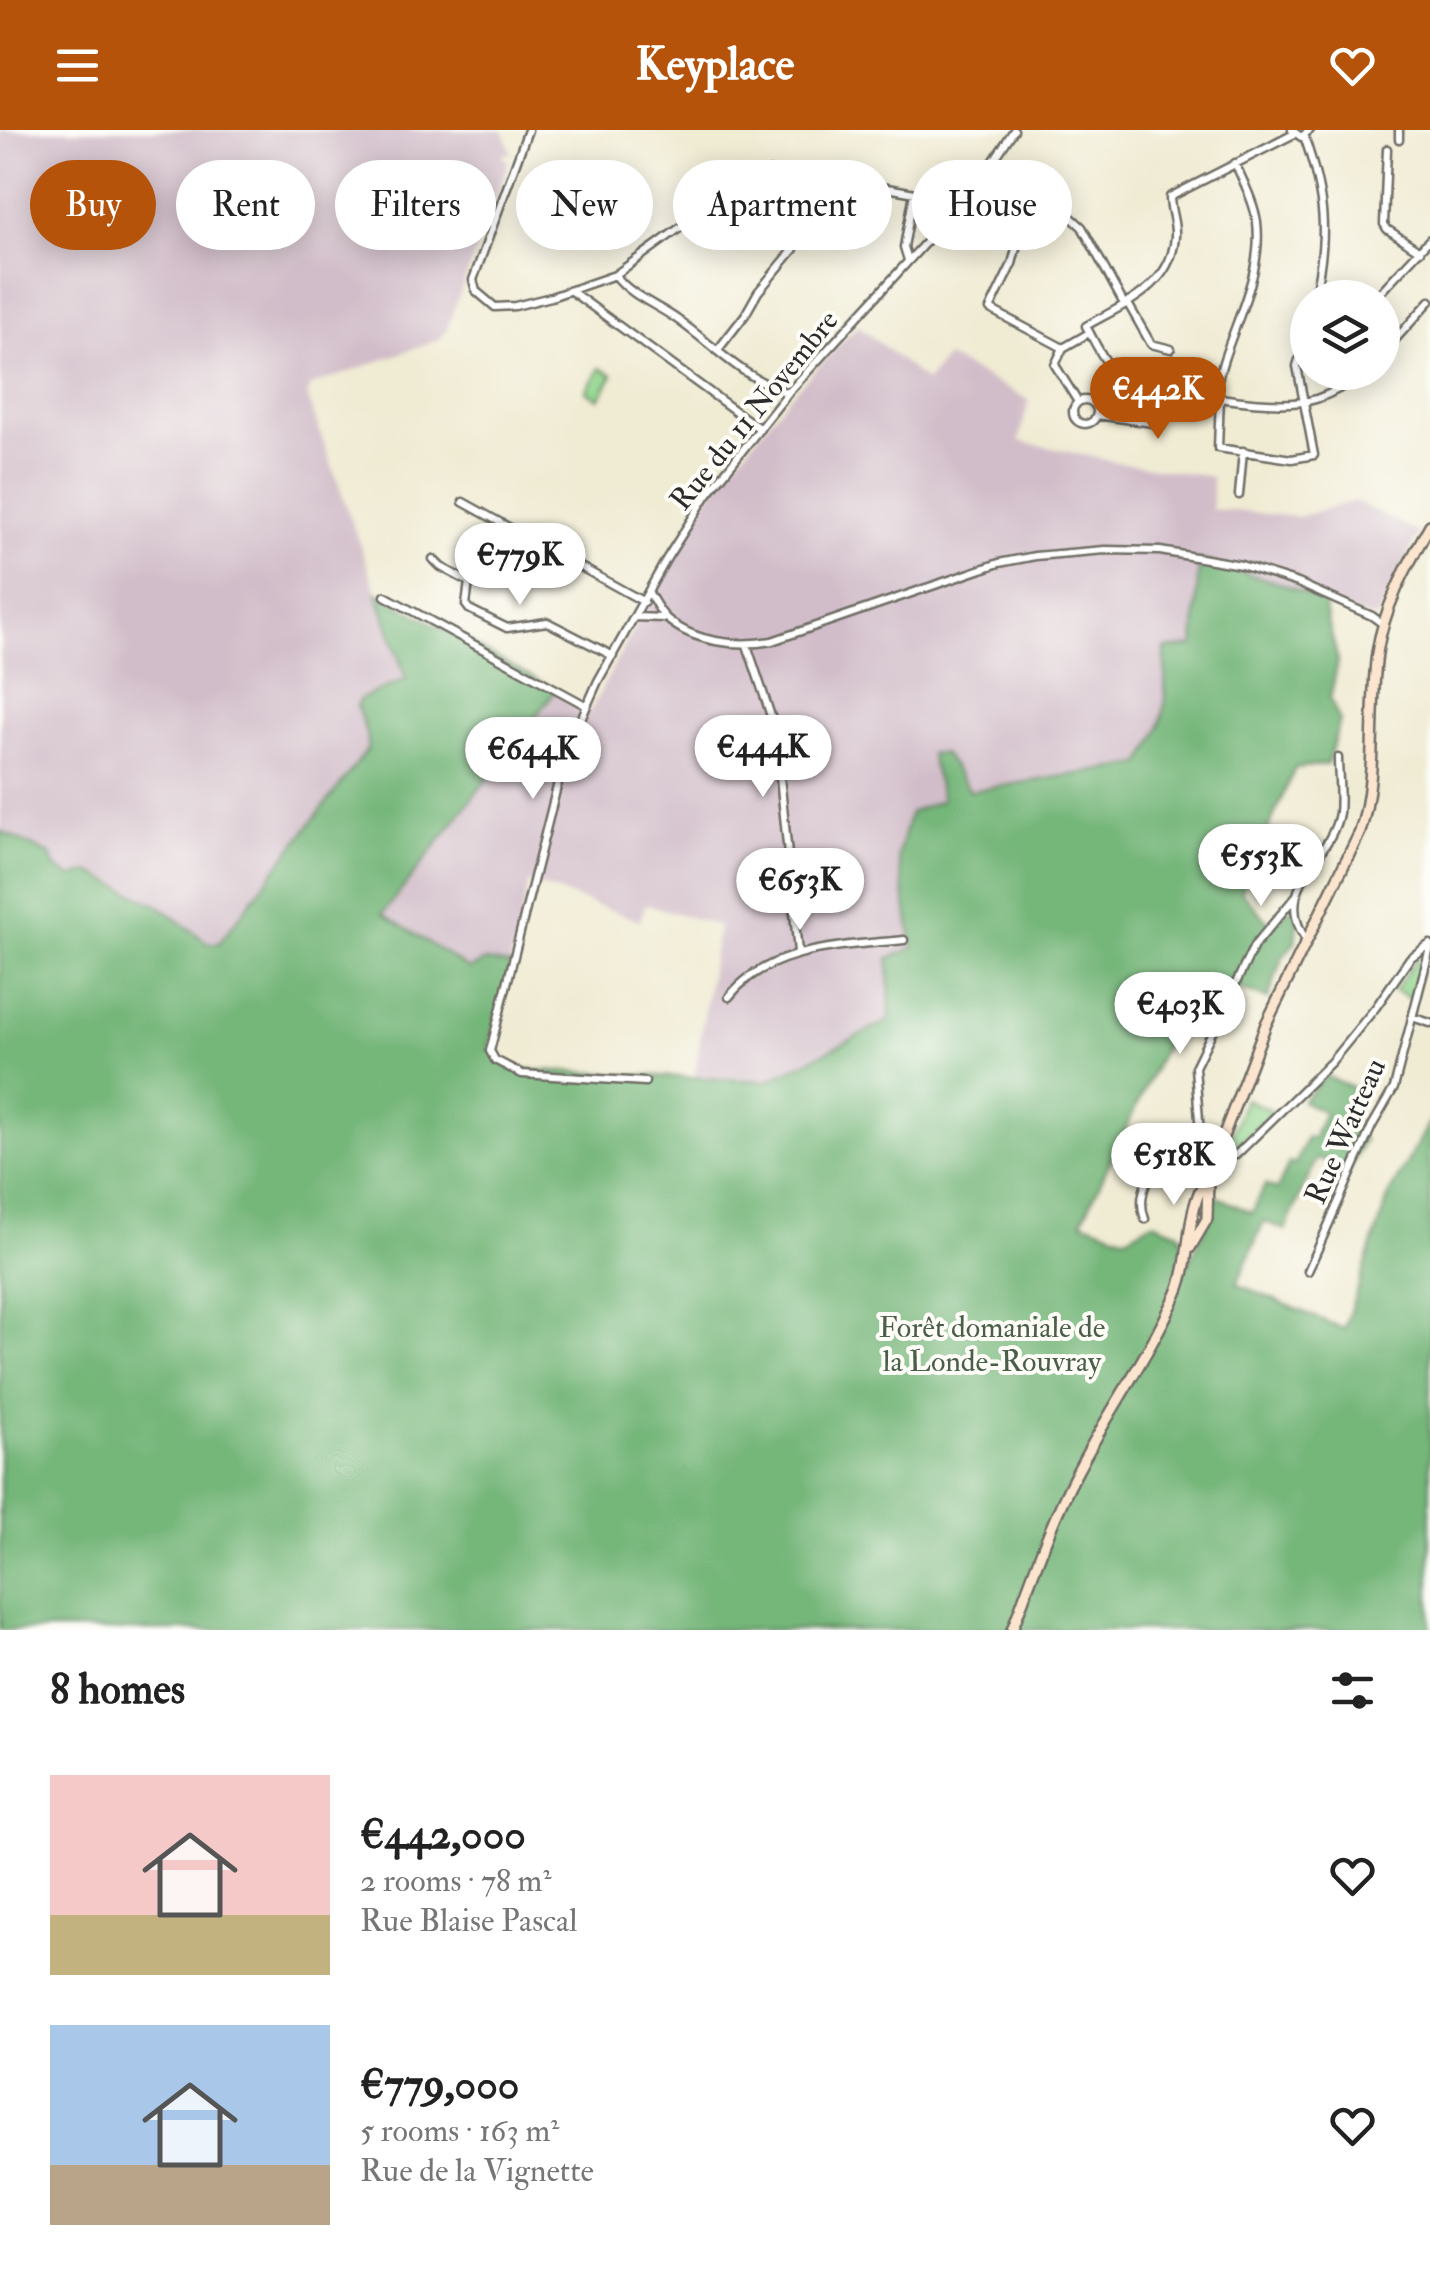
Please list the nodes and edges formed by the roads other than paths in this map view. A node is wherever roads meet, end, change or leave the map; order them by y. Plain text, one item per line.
1 (528, 130) edge
2 (1014, 130) edge
3 (1292, 132) edge
4 (1307, 133) edge
5 (1388, 149) dead end
6 (994, 160) edge
7 (1235, 163) junction
8 (912, 204) edge
9 (1072, 218) edge
10 (673, 234) edge
11 (1430, 240) edge
12 (793, 250) edge
13 (919, 250) edge
14 (1016, 250) edge
15 (1420, 251) junction
16 (908, 262) junction
17 (615, 275) junction
18 (1318, 280) edge
19 (1392, 280) edge
20 (571, 291) junction
21 (1430, 301) edge
22 (1126, 303) junction
23 (1089, 333) junction
24 (1400, 334) edge
25 (1063, 348) junction
26 (1171, 348) dead end
27 (717, 351) junction
28 (1164, 388) junction
29 (1302, 390) edge
30 (1335, 390) edge
31 (788, 394) junction
32 (1218, 395) junction
33 (1304, 401) junction
34 (1078, 402) junction
35 (1097, 415) junction
36 (760, 429) junction
37 (1242, 451) junction
38 (1239, 495) dead end
39 (463, 502) dead end
40 (1430, 524) edge
41 (433, 558) dead end
42 (649, 593) junction
43 (386, 596) dead end
44 (644, 602) junction
45 (635, 617) junction
46 (666, 618) junction
47 (1382, 624) junction
48 (747, 645) junction
49 (613, 656) junction
50 (587, 706) junction
51 (1338, 758) dead end
52 (1296, 896) junction
53 (904, 940) dead end
54 (1306, 941) junction
55 (1430, 946) edge
56 (798, 952) junction
57 (729, 998) dead end
58 (1412, 1016) junction
59 (1430, 1023) edge
60 (645, 1082) dead end
61 (1200, 1136) junction
62 (1215, 1158) junction
63 (1145, 1220) dead end
64 (1308, 1271) dead end
65 (1012, 1630) edge

1 - 20 street
2 - 6 street, Rue du 11 Novembre
3 - 4 street
3 - 7 street
4 - 18 street
5 - 15 street
7 - 22 street
7 - 32 street
8 - 16 street
9 - 22 street
10 - 17 street
11 - 15 street
12 - 27 street
13 - 16 street, Rue du 11 Novembre
14 - 25 street
15 - 19 street
16 - 31 street, Rue du 11 Novembre
17 - 20 street
17 - 27 street
20 - 36 street
21 - 24 street
22 - 23 street
22 - 26 street
23 - 25 street
23 - 28 street
25 - 34 street
27 - 31 street
28 - 32 street
28 - 35 street
29 - 33 street
30 - 33 street
31 - 36 street, Rue du 11 Novembre
32 - 33 street
32 - 37 street
33 - 37 street
34 - 35 street
34 - 35 street
36 - 42 street, Rue du 11 Novembre
37 - 38 street
39 - 44 street
40 - 47 street
41 - 49 street
42 - 44 street, Rue du 11 Novembre
42 - 46 street
43 - 50 street
44 - 45 street, Rue du 11 Novembre
45 - 46 street
45 - 49 street, Rue du 11 Novembre
46 - 48 street
47 - 48 street
47 - 54 street
48 - 56 street
49 - 50 street, Rue du 11 Novembre
50 - 60 street, Rue du 11 Novembre
51 - 52 street
52 - 54 street
52 - 61 street
53 - 56 street
54 - 62 street
55 - 58 street, Rue Watteau
55 - 62 street
56 - 57 street
58 - 59 street
58 - 64 street, Rue Watteau
61 - 62 street
61 - 63 street
62 - 65 street

